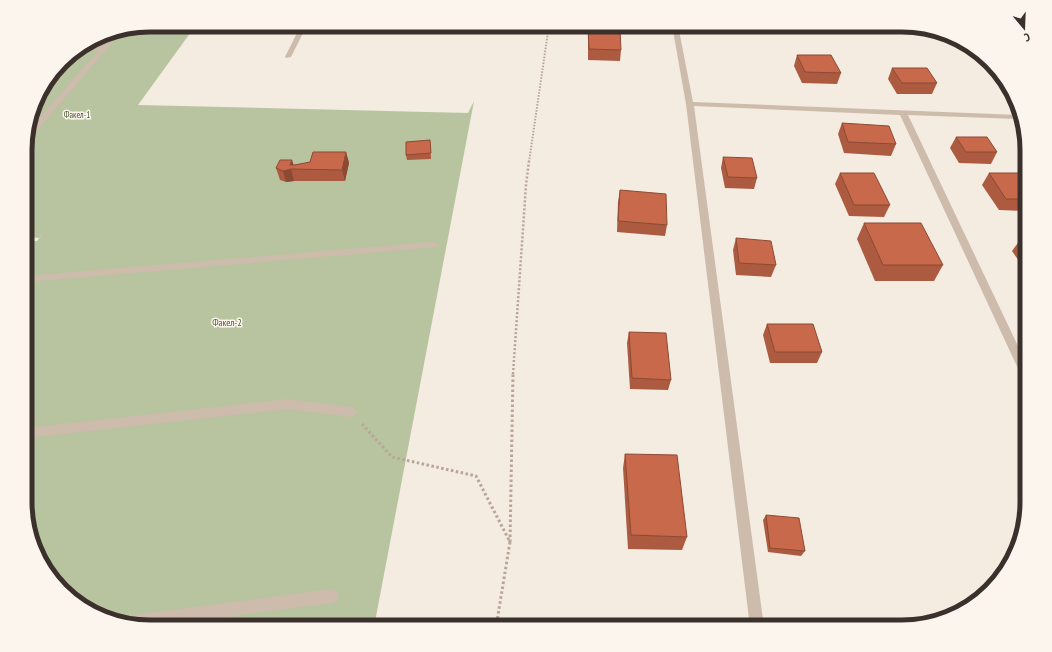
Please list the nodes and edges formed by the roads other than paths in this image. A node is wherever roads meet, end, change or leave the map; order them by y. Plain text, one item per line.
1 (300, 32) edge
2 (676, 32) edge
3 (113, 38) edge
4 (91, 48) edge
5 (103, 48) junction
6 (288, 57) dead end
7 (690, 104) junction
8 (903, 113) junction
9 (1015, 117) edge
10 (34, 129) edge
11 (434, 245) dead end
12 (32, 278) edge
13 (1020, 362) edge
14 (352, 412) road end
15 (32, 432) edge
16 (332, 596) dead end
17 (149, 620) edge
18 (756, 620) edge

1 - 6 street
2 - 7 street
3 - 5 street
4 - 5 street
5 - 10 street
7 - 8 street
7 - 18 street
8 - 9 street
8 - 13 street
11 - 12 street
14 - 15 street
16 - 17 street

